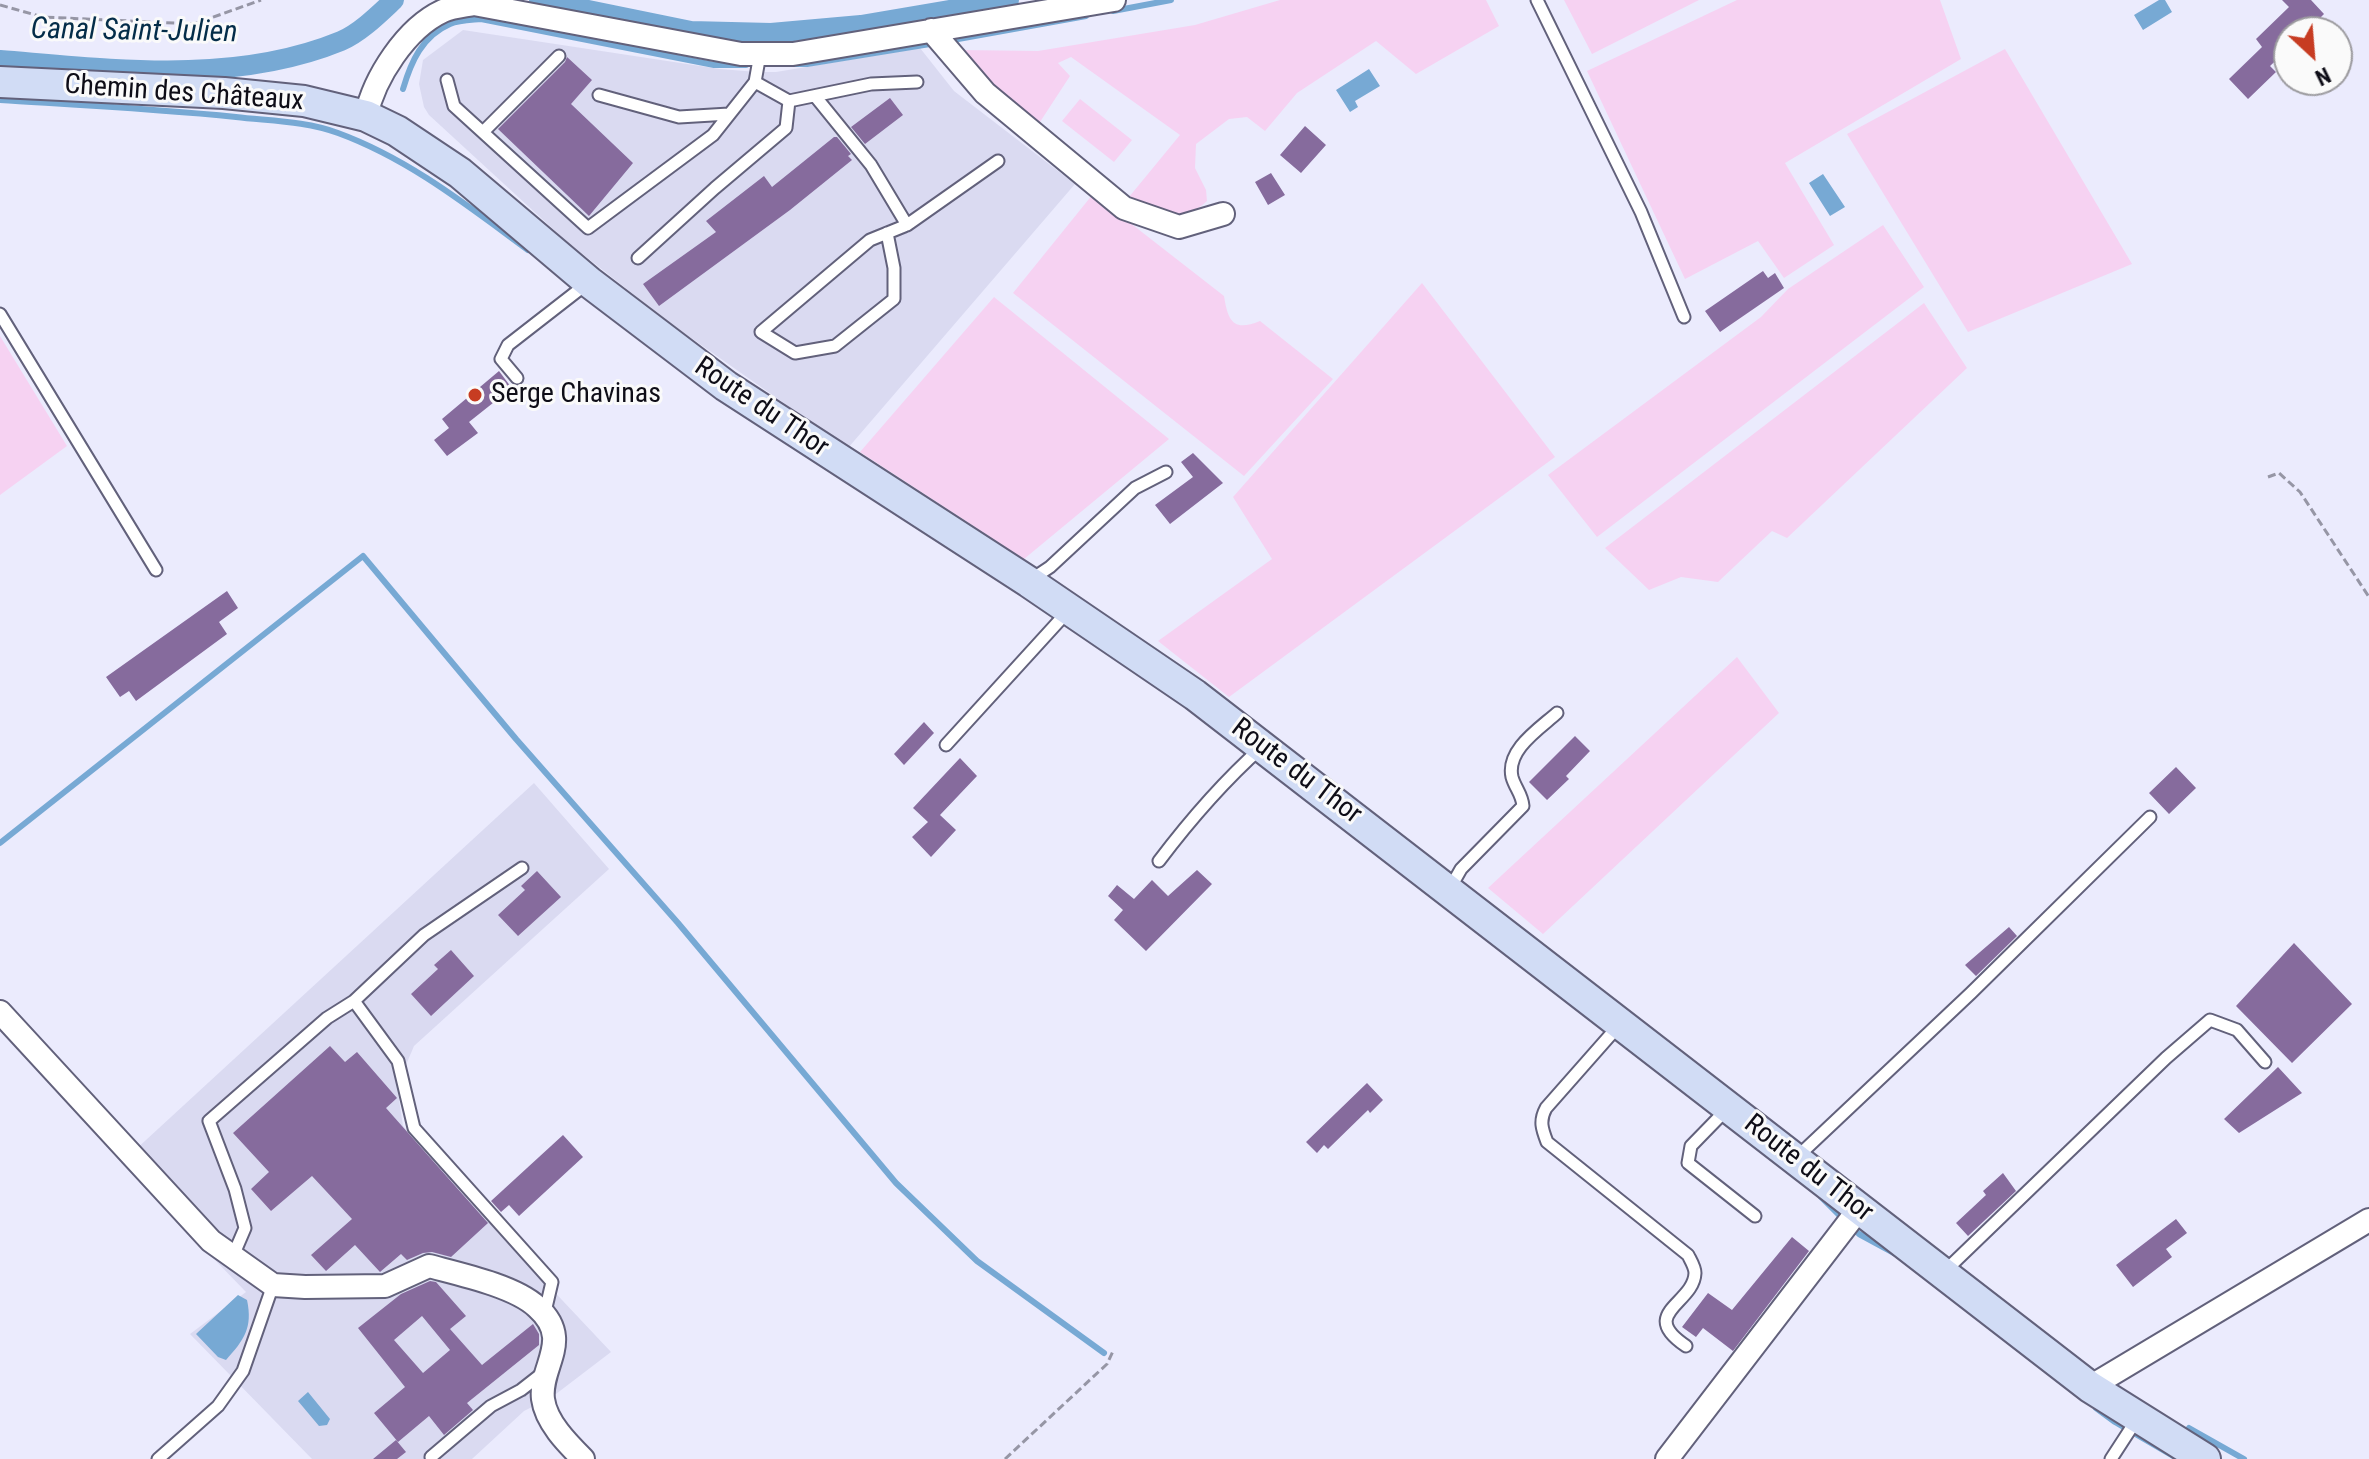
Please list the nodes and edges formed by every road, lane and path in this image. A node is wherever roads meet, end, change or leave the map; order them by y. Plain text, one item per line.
1 (261, 0) edge
2 (1114, 0) edge
3 (1537, 0) edge
4 (0, 5) edge
5 (1028, 8) edge
6 (931, 30) junction
7 (760, 54) junction
8 (559, 56) dead end
9 (447, 80) dead end
10 (0, 82) edge
11 (755, 82) junction
12 (917, 82) dead end
13 (599, 95) dead end
14 (815, 96) junction
15 (789, 101) junction
16 (729, 114) junction
17 (366, 116) junction
18 (483, 132) junction
19 (998, 161) dead end
20 (1223, 214) dead end
21 (907, 225) junction
22 (887, 233) junction
23 (638, 258) dead end
24 (589, 282) junction
25 (0, 314) edge
26 (1684, 317) dead end
27 (517, 378) dead end
28 (1166, 472) dead end
29 (2268, 477) dead end
30 (156, 570) dead end
31 (1029, 582) junction
32 (2369, 597) edge
33 (1069, 609) junction
34 (1557, 713) dead end
35 (946, 745) dead end
36 (1263, 747) junction
37 (2150, 817) dead end
38 (1159, 861) dead end
39 (522, 868) dead end
40 (1449, 890) junction
41 (354, 1001) junction
42 (0, 1012) edge
43 (1618, 1021) junction
44 (2265, 1062) dead end
45 (1728, 1107) junction
46 (1795, 1159) junction
47 (1859, 1209) junction
48 (1755, 1216) dead end
49 (2369, 1220) edge
50 (233, 1256) junction
51 (1944, 1272) junction
52 (273, 1285) junction
53 (544, 1316) junction
54 (1686, 1346) dead end
55 (1114, 1349) dead end
56 (548, 1370) junction
57 (2090, 1387) junction
58 (2139, 1417) junction
59 (431, 1457) dead end
60 (158, 1459) edge
61 (583, 1459) edge
62 (1005, 1459) edge
63 (1667, 1459) edge
64 (2111, 1459) edge
65 (2205, 1459) edge

1 - 4 path
2 - 5 street
3 - 26 lane
5 - 6 street
6 - 7 street
6 - 20 street
7 - 11 lane
7 - 17 street
8 - 18 lane
9 - 18 lane
10 - 17 street, Chemin des Châteaux
11 - 15 lane
11 - 16 lane
12 - 14 lane
13 - 16 lane
14 - 15 lane
14 - 21 lane
15 - 23 lane
16 - 18 lane
17 - 24 street, Route du Thor
19 - 21 lane
21 - 22 lane
22 - 22 lane
24 - 27 lane
24 - 31 street, Route du Thor
25 - 30 lane
28 - 31 lane
29 - 32 path
31 - 33 street, Route du Thor
33 - 35 lane
33 - 36 street, Route du Thor
34 - 40 lane
36 - 38 lane
36 - 40 street, Route du Thor
37 - 46 lane
39 - 41 lane
40 - 43 street, Route du Thor
41 - 50 lane
41 - 53 lane
42 - 50 street
43 - 45 street, Route du Thor
43 - 54 lane
44 - 51 lane
45 - 46 street, Route du Thor
45 - 48 lane
46 - 47 street, Route du Thor
47 - 51 street, Route du Thor
47 - 63 street
49 - 57 street
50 - 52 street
51 - 57 street, Route du Thor
52 - 53 street
52 - 60 lane
53 - 56 street
55 - 62 path
56 - 59 lane
56 - 61 street
57 - 58 street, Route du Thor
58 - 64 lane
58 - 65 street, Route du Thor

